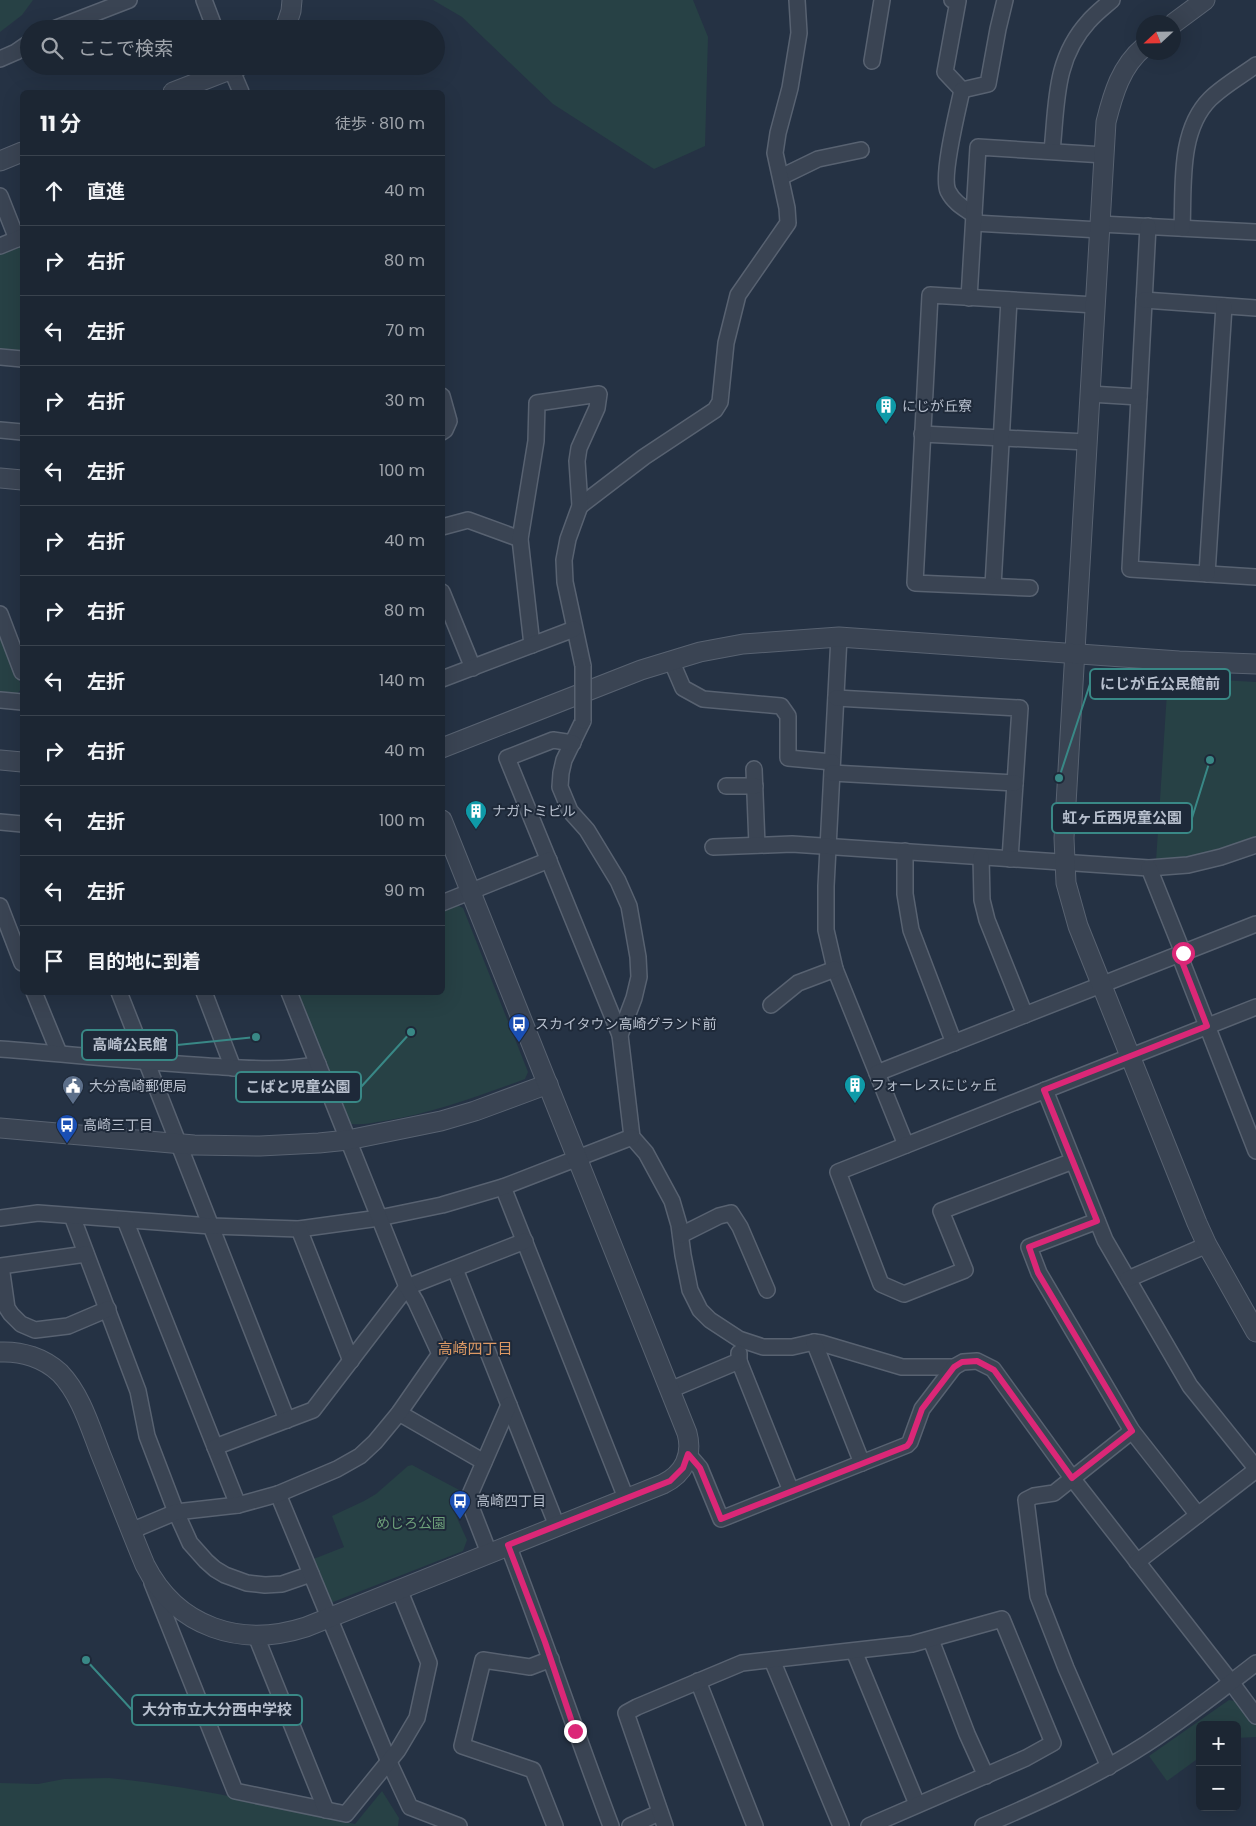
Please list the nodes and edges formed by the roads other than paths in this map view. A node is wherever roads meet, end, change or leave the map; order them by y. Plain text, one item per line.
1 (128, 0) edge
2 (204, 0) edge
3 (292, 0) edge
4 (797, 0) edge
5 (882, 0) edge
6 (952, 0) edge
7 (1005, 0) edge
8 (1112, 0) edge
9 (1204, 0) edge
10 (1181, 18) edge
11 (77, 20) edge
12 (212, 20) edge
13 (288, 20) edge
14 (20, 49) edge
15 (1136, 53) edge
16 (0, 59) edge
17 (872, 61) dead end
18 (1256, 65) edge
19 (214, 75) edge
20 (236, 75) edge
21 (178, 90) edge
22 (240, 90) edge
23 (962, 90) junction
24 (861, 150) dead end
25 (1052, 151) junction
26 (20, 153) edge
27 (1104, 154) junction
28 (0, 160) edge
29 (781, 177) junction
30 (0, 196) edge
31 (974, 219) junction
32 (1148, 226) junction
33 (1100, 227) junction
34 (1182, 228) junction
35 (1256, 232) edge
36 (20, 238) edge
37 (0, 246) edge
38 (969, 298) junction
39 (1008, 300) junction
40 (1144, 300) junction
41 (1096, 305) junction
42 (1224, 306) junction
43 (1256, 308) edge
44 (0, 357) edge
45 (20, 359) edge
46 (1090, 394) junction
47 (1139, 398) junction
48 (445, 407) edge
49 (0, 430) edge
50 (445, 430) edge
51 (20, 432) edge
52 (922, 434) junction
53 (1001, 438) junction
54 (1087, 442) junction
55 (0, 478) edge
56 (20, 480) edge
57 (580, 506) junction
58 (445, 526) edge
59 (520, 539) junction
60 (1207, 574) junction
61 (1256, 577) edge
62 (993, 586) junction
63 (1030, 588) dead end
64 (445, 599) edge
65 (0, 614) edge
66 (574, 629) junction
67 (839, 637) junction
68 (532, 645) junction
69 (1075, 654) junction
70 (671, 660) junction
71 (1256, 664) edge
72 (20, 667) edge
73 (473, 668) junction
74 (445, 678) edge
75 (836, 698) junction
76 (0, 700) edge
77 (20, 702) edge
78 (573, 743) junction
79 (445, 747) edge
80 (0, 760) edge
81 (20, 762) edge
82 (832, 767) junction
83 (754, 769) dead end
84 (1015, 783) junction
85 (726, 786) dead end
86 (755, 786) junction
87 (0, 822) edge
88 (20, 824) edge
89 (445, 827) edge
90 (1256, 845) edge
91 (757, 846) junction
92 (828, 846) junction
93 (713, 847) dead end
94 (905, 852) junction
95 (981, 857) junction
96 (1010, 858) junction
97 (549, 860) junction
98 (1064, 862) junction
99 (1149, 868) junction
100 (471, 892) junction
101 (445, 902) edge
102 (0, 906) edge
103 (1256, 924) edge
104 (1181, 954) junction
105 (20, 958) edge
106 (835, 969) junction
107 (1101, 985) junction
108 (35, 995) edge
109 (120, 995) edge
110 (205, 995) edge
111 (290, 995) edge
112 (772, 1005) dead end
113 (1256, 1007) edge
114 (1025, 1015) junction
115 (1207, 1026) junction
116 (620, 1035) junction
117 (954, 1043) junction
118 (0, 1049) edge
119 (58, 1053) junction
120 (1130, 1056) junction
121 (146, 1062) junction
122 (318, 1064) junction
123 (233, 1068) junction
124 (877, 1073) junction
125 (548, 1084) junction
126 (1044, 1090) junction
127 (1, 1125) edge
128 (632, 1137) junction
129 (348, 1140) junction
130 (178, 1143) junction
131 (906, 1145) junction
132 (1256, 1151) edge
133 (578, 1159) junction
134 (1073, 1161) junction
135 (503, 1188) junction
136 (72, 1216) junction
137 (0, 1218) edge
138 (379, 1218) junction
139 (125, 1220) junction
140 (1097, 1221) junction
141 (211, 1226) junction
142 (299, 1229) junction
143 (681, 1235) junction
144 (525, 1242) junction
145 (1206, 1245) junction
146 (86, 1254) junction
147 (455, 1269) junction
148 (1128, 1279) junction
149 (407, 1288) junction
150 (767, 1290) dead end
151 (108, 1309) junction
152 (1253, 1321) edge
153 (739, 1339) junction
154 (814, 1342) junction
155 (0, 1352) edge
156 (351, 1361) junction
157 (739, 1361) junction
158 (954, 1367) junction
159 (670, 1390) junction
160 (509, 1405) junction
161 (399, 1413) junction
162 (287, 1420) junction
163 (1132, 1431) junction
164 (214, 1447) junction
165 (688, 1454) junction
166 (484, 1462) junction
167 (862, 1463) junction
168 (1256, 1469) edge
169 (1072, 1478) junction
170 (792, 1491) junction
171 (278, 1494) junction
172 (626, 1498) junction
173 (238, 1505) junction
174 (176, 1512) junction
175 (1198, 1515) junction
176 (557, 1526) junction
177 (132, 1531) junction
178 (508, 1545) junction
179 (489, 1553) junction
180 (1137, 1562) junction
181 (145, 1565) junction
182 (311, 1574) junction
183 (399, 1590) junction
184 (329, 1618) junction
185 (256, 1636) junction
186 (931, 1640) junction
187 (854, 1651) junction
188 (551, 1659) junction
189 (772, 1660) junction
190 (1256, 1663) edge
191 (698, 1681) junction
192 (1232, 1682) junction
193 (1256, 1716) edge
194 (389, 1762) junction
195 (1109, 1767) junction
196 (986, 1776) junction
197 (917, 1804) junction
198 (326, 1810) junction
199 (662, 1819) edge
200 (459, 1826) edge
201 (555, 1826) edge
202 (611, 1826) edge
203 (630, 1826) edge
204 (755, 1826) edge
205 (841, 1826) edge
206 (869, 1826) edge
207 (983, 1826) edge

1 - 11 street
2 - 12 street
3 - 13 street
4 - 29 street
5 - 17 street
6 - 23 street
7 - 23 street
8 - 25 street
9 - 10 street
14 - 16 street
15 - 27 street
18 - 34 street
19 - 21 street
20 - 22 street
23 - 31 street
24 - 29 street
25 - 27 street
25 - 31 street
26 - 28 street
27 - 33 street
29 - 57 street
30 - 36 street
31 - 33 street
31 - 38 street
32 - 33 street
32 - 34 street
32 - 40 street
33 - 41 street
34 - 35 street
36 - 37 street
38 - 39 street
38 - 52 street
39 - 41 street
39 - 53 street
40 - 42 street
40 - 47 street
41 - 46 street
42 - 43 street
42 - 60 street
44 - 45 street
46 - 47 street
46 - 54 street
47 - 60 street
48 - 50 street
49 - 51 street
52 - 53 street
52 - 62 street
53 - 54 street
53 - 62 street
54 - 69 street
55 - 56 street
57 - 59 street
57 - 66 street
58 - 59 street
59 - 68 street
60 - 61 street
62 - 63 street
64 - 73 street
65 - 72 street
66 - 68 street
66 - 78 street, bridge
67 - 69 street
67 - 70 street
67 - 75 street
68 - 73 street
69 - 71 street
69 - 98 street
70 - 79 street
70 - 82 street
73 - 74 street
75 - 82 street
75 - 84 street
76 - 77 street
78 - 97 street
78 - 116 street
80 - 81 street
82 - 84 street
82 - 92 street
83 - 86 street
84 - 96 street
85 - 86 street
86 - 91 street
87 - 88 street
89 - 100 street
90 - 99 street
91 - 92 street
91 - 93 street
92 - 94 street
92 - 106 street
94 - 95 street
94 - 117 street
95 - 96 street
95 - 114 street
96 - 98 street
97 - 100 street
97 - 116 street
98 - 99 street
98 - 107 street
99 - 104 street
100 - 101 street
100 - 125 street
102 - 105 street
103 - 104 street
104 - 107 street
104 - 115 street
106 - 112 street
106 - 124 street
107 - 114 street
107 - 120 street
108 - 119 street
109 - 121 street
110 - 123 street
111 - 122 street
113 - 115 street
114 - 117 street
115 - 120 street
115 - 132 street
116 - 128 street
117 - 124 street
118 - 119 street
119 - 121 street
120 - 126 street
120 - 145 street
121 - 123 street
121 - 130 street
122 - 123 street
122 - 129 street
124 - 131 street
125 - 129 street
125 - 133 street
126 - 131 street
126 - 134 street
127 - 130 street
128 - 133 street
128 - 143 street
129 - 130 street
129 - 138 street
130 - 141 street
131 - 134 street
133 - 135 street
133 - 159 street
134 - 140 street
135 - 138 street
135 - 144 street
136 - 137 street
136 - 139 street
136 - 146 street
138 - 142 street
138 - 149 street
139 - 141 street
139 - 164 street
140 - 148 street
140 - 163 street
141 - 142 street
141 - 162 street
142 - 156 street
143 - 150 street
143 - 153 street
144 - 147 street
144 - 172 street
145 - 148 street
145 - 152 street
146 - 151 street
146 - 151 street
147 - 149 street
147 - 160 street
148 - 168 street
149 - 156 street
149 - 161 street
151 - 174 street
153 - 154 street
153 - 157 street
154 - 158 street
154 - 167 street
155 - 177 street
156 - 162 street
157 - 159 street
157 - 170 street
158 - 167 street
158 - 169 street
159 - 165 street
160 - 166 street
160 - 176 street
161 - 166 street
161 - 171 street
162 - 164 street
163 - 169 street
163 - 175 street
164 - 173 street
165 - 170 street
165 - 172 street
166 - 179 street
167 - 170 street
168 - 175 street
169 - 180 street
169 - 195 street
171 - 173 street
171 - 182 street
172 - 176 street
173 - 174 street
174 - 177 street
174 - 182 street
175 - 180 street
176 - 178 street
177 - 181 street
178 - 179 street
178 - 188 street
179 - 183 street
180 - 192 street
181 - 185 street
181 - 198 street
182 - 184 street
183 - 184 street
183 - 194 street
184 - 185 street
184 - 194 street
185 - 198 street
186 - 187 street
186 - 196 street
186 - 196 street
187 - 189 street
187 - 197 street
188 - 201 street
188 - 202 street
189 - 191 street
189 - 205 street
190 - 192 street
191 - 199 street
191 - 204 street
192 - 193 street
192 - 195 street
194 - 198 street
194 - 200 street
195 - 207 street
196 - 197 street
197 - 206 street
199 - 203 street

